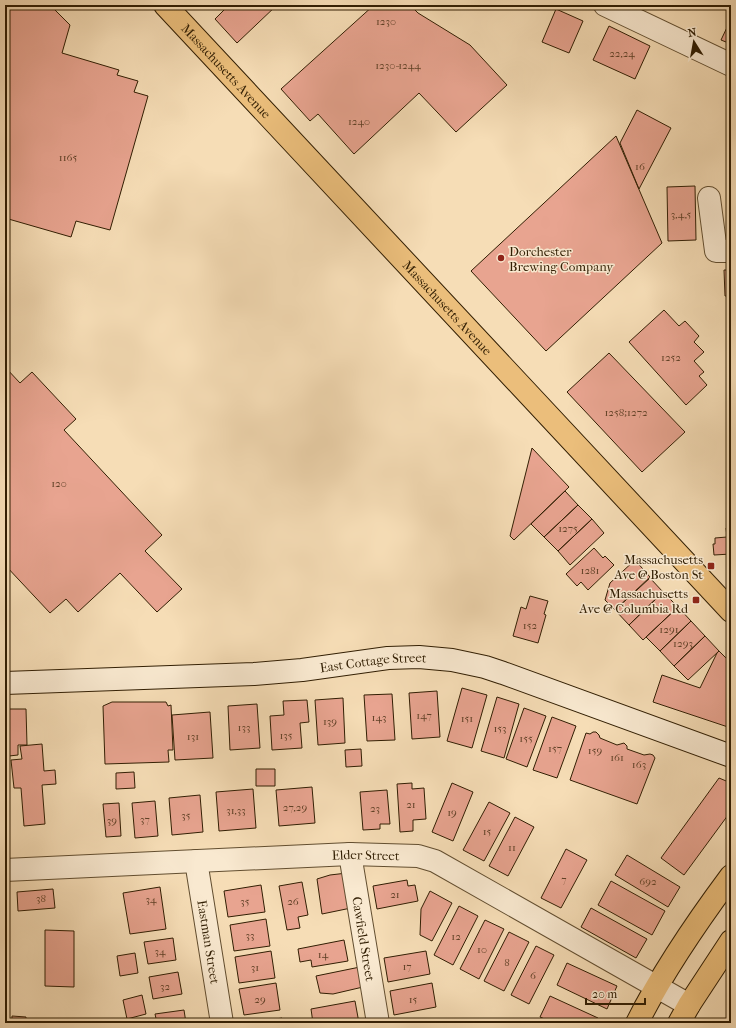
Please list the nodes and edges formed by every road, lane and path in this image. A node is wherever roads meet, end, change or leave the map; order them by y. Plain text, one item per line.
1 (165, 5) edge
2 (605, 5) edge
3 (731, 65) edge
4 (708, 198) dead end
5 (731, 251) edge
6 (731, 610) edge
7 (5, 683) edge
8 (729, 756) edge
9 (350, 854) junction
10 (196, 862) junction
11 (5, 870) edge
12 (731, 876) edge
13 (731, 941) edge
14 (656, 987) junction
15 (684, 1014) edge
16 (222, 1023) edge
17 (378, 1023) edge
18 (637, 1023) edge

1 - 6 main road, Massachusetts Avenue
2 - 3 street
4 - 5 street
7 - 8 street, East Cottage Street
9 - 10 street, Elder Street
9 - 14 street, Elder Street
9 - 17 street, Cawfield Street
10 - 11 street, Elder Street
10 - 16 street, Eastman Street
12 - 14 main road
13 - 15 main road
14 - 15 street, Elder Street
14 - 18 main road

